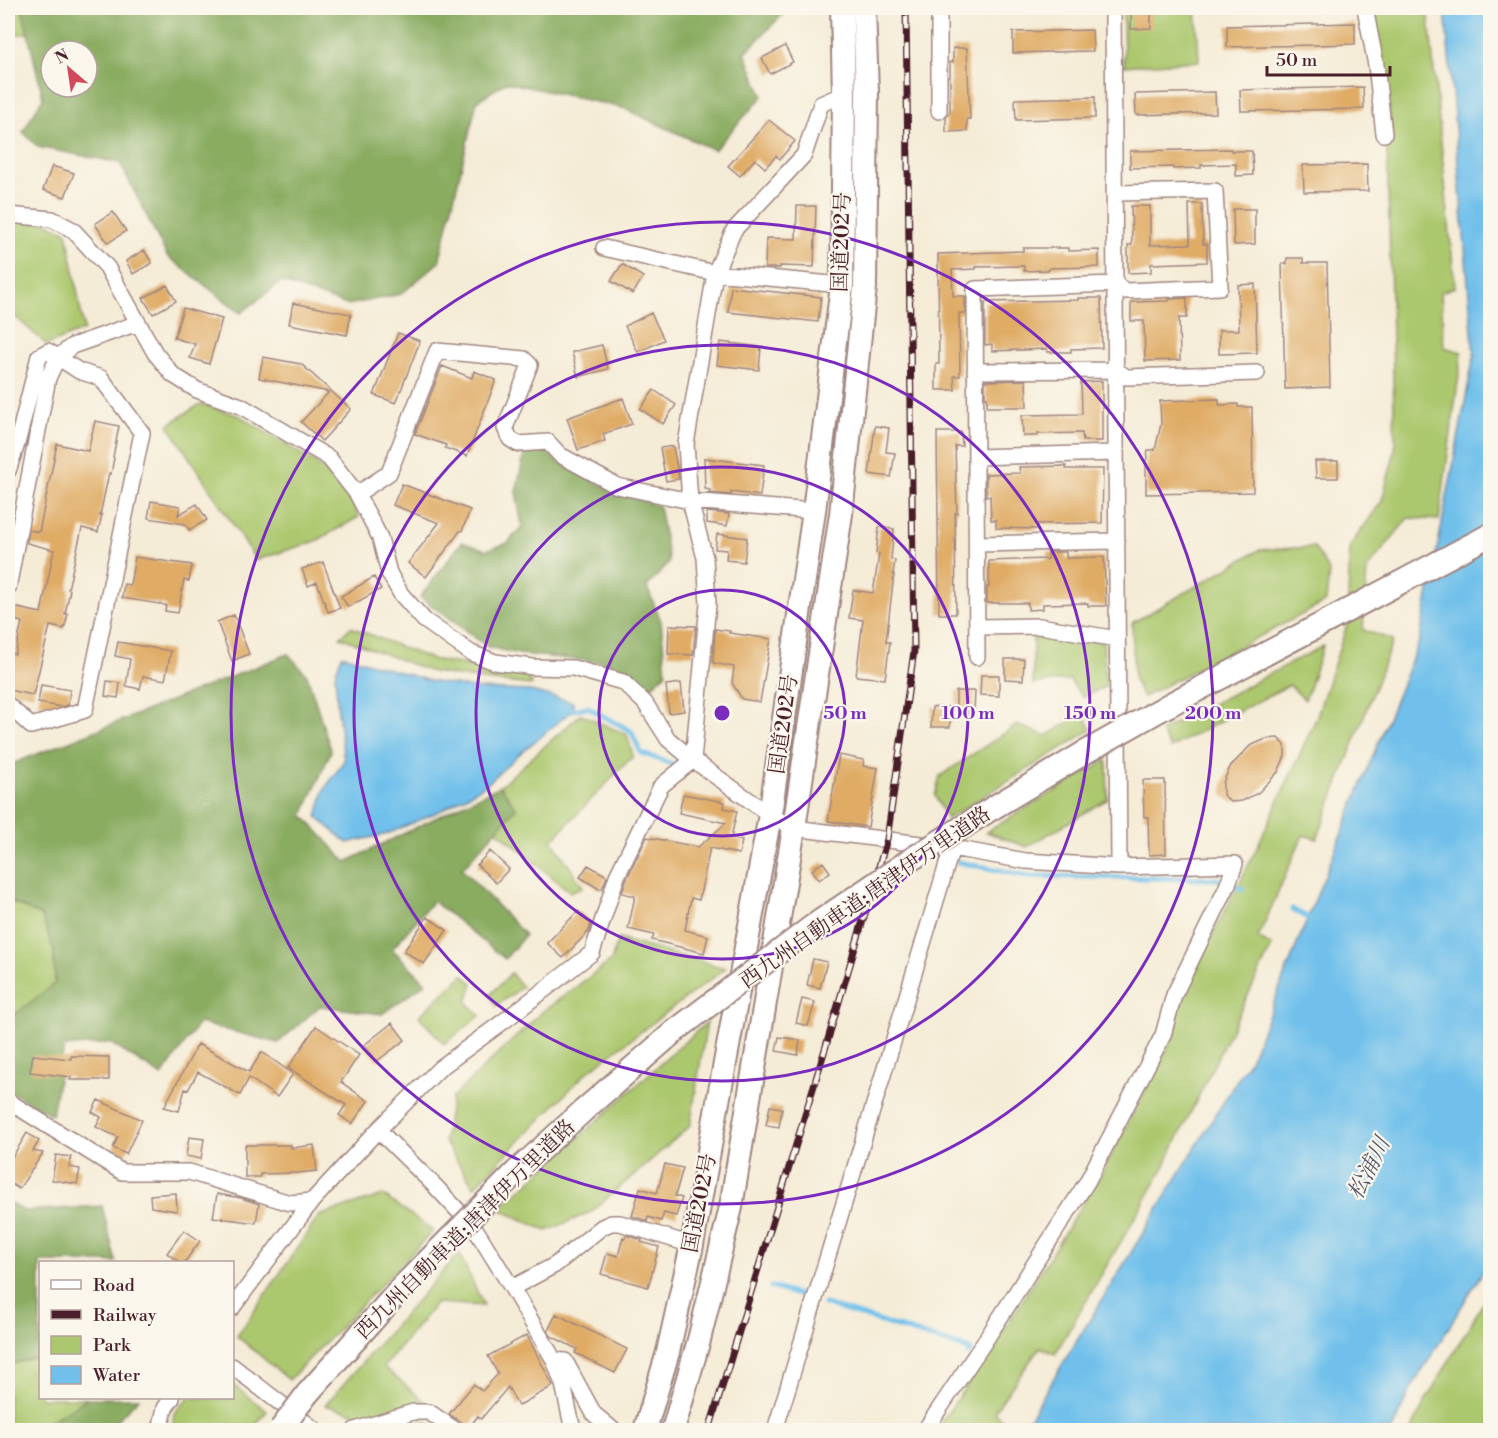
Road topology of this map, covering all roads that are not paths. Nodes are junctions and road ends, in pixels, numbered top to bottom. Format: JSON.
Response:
{"nodes":[{"id":1,"x":842,"y":8,"type":"edge"},
{"id":2,"x":864,"y":8,"type":"edge"},
{"id":3,"x":939,"y":8,"type":"edge"},
{"id":4,"x":1113,"y":8,"type":"edge"},
{"id":5,"x":1365,"y":8,"type":"edge"},
{"id":6,"x":844,"y":94,"type":"junction"},
{"id":7,"x":939,"y":111,"type":"dead end"},
{"id":8,"x":1384,"y":134,"type":"dead end"},
{"id":9,"x":1115,"y":193,"type":"junction"},
{"id":10,"x":8,"y":215,"type":"edge"},
{"id":11,"x":604,"y":248,"type":"dead end"},
{"id":12,"x":715,"y":273,"type":"junction"},
{"id":13,"x":1115,"y":284,"type":"junction"},
{"id":14,"x":842,"y":285,"type":"junction"},
{"id":15,"x":138,"y":323,"type":"junction"},
{"id":16,"x":58,"y":357,"type":"junction"},
{"id":17,"x":1116,"y":370,"type":"junction"},
{"id":18,"x":975,"y":371,"type":"junction"},
{"id":19,"x":1257,"y":373,"type":"dead end"},
{"id":20,"x":1116,"y":453,"type":"junction"},
{"id":21,"x":976,"y":457,"type":"junction"},
{"id":22,"x":8,"y":471,"type":"edge"},
{"id":23,"x":357,"y":494,"type":"junction"},
{"id":24,"x":690,"y":501,"type":"junction"},
{"id":25,"x":814,"y":511,"type":"junction"},
{"id":26,"x":1491,"y":535,"type":"edge"},
{"id":27,"x":1117,"y":542,"type":"junction"},
{"id":28,"x":977,"y":544,"type":"junction"},
{"id":29,"x":8,"y":588,"type":"edge"},
{"id":30,"x":977,"y":627,"type":"junction"},
{"id":31,"x":1118,"y":639,"type":"junction"},
{"id":32,"x":977,"y":657,"type":"dead end"},
{"id":33,"x":8,"y":705,"type":"edge"},
{"id":34,"x":693,"y":760,"type":"junction"},
{"id":35,"x":770,"y":815,"type":"junction"},
{"id":36,"x":794,"y":828,"type":"junction"},
{"id":37,"x":952,"y":848,"type":"junction"},
{"id":38,"x":1119,"y":867,"type":"junction"},
{"id":39,"x":8,"y":1101,"type":"edge"},
{"id":40,"x":378,"y":1130,"type":"junction"},
{"id":41,"x":312,"y":1202,"type":"junction"},
{"id":42,"x":692,"y":1245,"type":"junction"},
{"id":43,"x":512,"y":1288,"type":"junction"},
{"id":44,"x":234,"y":1305,"type":"edge"},
{"id":45,"x":554,"y":1360,"type":"junction"},
{"id":46,"x":234,"y":1368,"type":"edge"},
{"id":47,"x":171,"y":1399,"type":"edge"},
{"id":48,"x":280,"y":1430,"type":"edge"},
{"id":49,"x":160,"y":1431,"type":"edge"},
{"id":50,"x":315,"y":1431,"type":"edge"},
{"id":51,"x":355,"y":1431,"type":"edge"},
{"id":52,"x":455,"y":1431,"type":"edge"},
{"id":53,"x":573,"y":1431,"type":"edge"},
{"id":54,"x":613,"y":1431,"type":"edge"},
{"id":55,"x":645,"y":1431,"type":"edge"},
{"id":56,"x":673,"y":1431,"type":"edge"},
{"id":57,"x":775,"y":1431,"type":"edge"},
{"id":58,"x":925,"y":1431,"type":"edge"}],
"edges":[{"from":1,"to":6,"type":"highway","name":"国道202号"},
{"from":2,"to":36,"type":"highway","name":"国道202号"},
{"from":3,"to":7,"type":"street"},
{"from":4,"to":9,"type":"street"},
{"from":5,"to":8,"type":"street"},
{"from":6,"to":12,"type":"street"},
{"from":6,"to":14,"type":"highway","name":"国道202号"},
{"from":9,"to":13,"type":"street"},
{"from":9,"to":13,"type":"street"},
{"from":10,"to":15,"type":"street"},
{"from":11,"to":12,"type":"street"},
{"from":12,"to":14,"type":"street"},
{"from":12,"to":24,"type":"street"},
{"from":13,"to":17,"type":"street"},
{"from":13,"to":18,"type":"street"},
{"from":14,"to":25,"type":"highway","name":"国道202号"},
{"from":15,"to":16,"type":"street"},
{"from":15,"to":23,"type":"street"},
{"from":16,"to":22,"type":"street"},
{"from":16,"to":29,"type":"street"},
{"from":16,"to":33,"type":"street"},
{"from":17,"to":18,"type":"street"},
{"from":17,"to":19,"type":"street"},
{"from":17,"to":20,"type":"street"},
{"from":18,"to":21,"type":"street"},
{"from":20,"to":21,"type":"street"},
{"from":20,"to":27,"type":"street"},
{"from":21,"to":28,"type":"street"},
{"from":23,"to":24,"type":"street"},
{"from":23,"to":34,"type":"street"},
{"from":24,"to":25,"type":"street"},
{"from":24,"to":34,"type":"street"},
{"from":25,"to":35,"type":"highway","name":"国道202号"},
{"from":26,"to":48,"type":"highway","name":"西九州自動車道;唐津伊万里道路","bridge":true},
{"from":27,"to":28,"type":"street"},
{"from":27,"to":31,"type":"street"},
{"from":28,"to":30,"type":"street"},
{"from":30,"to":31,"type":"street"},
{"from":30,"to":32,"type":"street"},
{"from":31,"to":38,"type":"street"},
{"from":34,"to":35,"type":"street"},
{"from":34,"to":40,"type":"street"},
{"from":35,"to":36,"type":"street"},
{"from":35,"to":42,"type":"highway","name":"国道202号"},
{"from":36,"to":37,"type":"street"},
{"from":36,"to":56,"type":"highway","name":"国道202号"},
{"from":37,"to":38,"type":"street"},
{"from":37,"to":57,"type":"street"},
{"from":38,"to":58,"type":"street"},
{"from":39,"to":41,"type":"street"},
{"from":40,"to":41,"type":"street"},
{"from":40,"to":43,"type":"street"},
{"from":41,"to":44,"type":"street"},
{"from":42,"to":43,"type":"street"},
{"from":42,"to":55,"type":"highway","name":"国道202号"},
{"from":43,"to":45,"type":"street"},
{"from":45,"to":53,"type":"street"},
{"from":45,"to":54,"type":"street"},
{"from":46,"to":50,"type":"street"},
{"from":47,"to":49,"type":"street"},
{"from":51,"to":52,"type":"street"}]}
